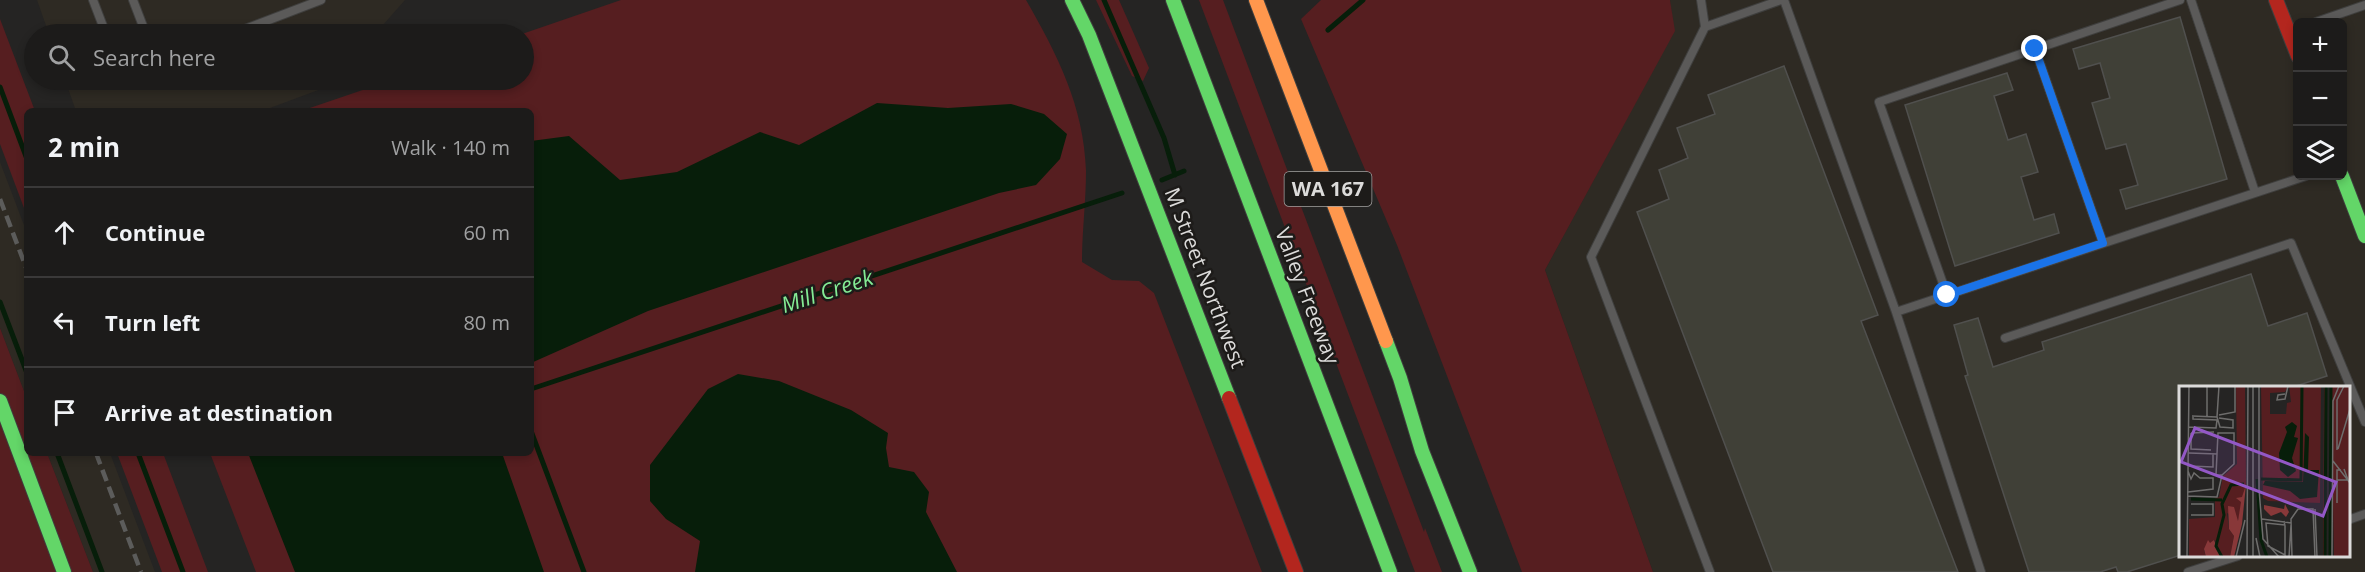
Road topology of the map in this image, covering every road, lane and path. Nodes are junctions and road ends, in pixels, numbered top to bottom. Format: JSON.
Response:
{"nodes":[{"id":1,"x":93,"y":0,"type":"edge"},
{"id":2,"x":133,"y":0,"type":"edge"},
{"id":3,"x":321,"y":0,"type":"edge"},
{"id":4,"x":1072,"y":0,"type":"edge"},
{"id":5,"x":1161,"y":0,"type":"edge"},
{"id":6,"x":1173,"y":0,"type":"edge"},
{"id":7,"x":1256,"y":0,"type":"edge"},
{"id":8,"x":1701,"y":0,"type":"edge"},
{"id":9,"x":1782,"y":0,"type":"edge"},
{"id":10,"x":2180,"y":0,"type":"edge"},
{"id":11,"x":2191,"y":0,"type":"edge"},
{"id":12,"x":2276,"y":0,"type":"edge"},
{"id":13,"x":2365,"y":5,"type":"edge"},
{"id":14,"x":2328,"y":18,"type":"edge"},
{"id":15,"x":102,"y":24,"type":"edge"},
{"id":16,"x":142,"y":24,"type":"edge"},
{"id":17,"x":258,"y":24,"type":"edge"},
{"id":18,"x":1705,"y":27,"type":"junction"},
{"id":19,"x":2293,"y":31,"type":"edge"},
{"id":20,"x":2035,"y":49,"type":"junction"},
{"id":21,"x":2293,"y":180,"type":"edge"},
{"id":22,"x":2344,"y":180,"type":"edge"},
{"id":23,"x":2255,"y":192,"type":"junction"},
{"id":24,"x":2365,"y":236,"type":"edge"},
{"id":25,"x":2103,"y":243,"type":"junction"},
{"id":26,"x":1276,"y":272,"type":"junction"},
{"id":27,"x":1947,"y":295,"type":"junction"},
{"id":28,"x":1896,"y":312,"type":"junction"},
{"id":29,"x":2005,"y":338,"type":"dead end"},
{"id":30,"x":0,"y":400,"type":"edge"},
{"id":31,"x":2365,"y":422,"type":"edge"},
{"id":32,"x":2365,"y":514,"type":"edge"},
{"id":33,"x":2350,"y":520,"type":"edge"},
{"id":34,"x":2232,"y":557,"type":"edge"},
{"id":35,"x":64,"y":572,"type":"edge"},
{"id":36,"x":1296,"y":572,"type":"edge"},
{"id":37,"x":1390,"y":572,"type":"edge"},
{"id":38,"x":1470,"y":572,"type":"edge"},
{"id":39,"x":1710,"y":572,"type":"edge"},
{"id":40,"x":1981,"y":572,"type":"edge"},
{"id":41,"x":2188,"y":572,"type":"edge"}],
"edges":[{"from":1,"to":15,"type":"lane"},
{"from":2,"to":16,"type":"lane"},
{"from":3,"to":17,"type":"lane"},
{"from":4,"to":36,"type":"main road","name":"M Street Northwest"},
{"from":5,"to":26,"type":"main road"},
{"from":6,"to":26,"type":"main road","name":"Valley Freeway","number":"WA 167"},
{"from":7,"to":38,"type":"main road","number":"WA 167"},
{"from":8,"to":18,"type":"lane"},
{"from":9,"to":18,"type":"lane"},
{"from":9,"to":28,"type":"lane"},
{"from":10,"to":20,"type":"lane"},
{"from":11,"to":23,"type":"lane"},
{"from":12,"to":19,"type":"main road"},
{"from":13,"to":14,"type":"lane"},
{"from":18,"to":39,"type":"lane"},
{"from":20,"to":25,"type":"lane"},
{"from":20,"to":27,"type":"lane"},
{"from":21,"to":23,"type":"lane"},
{"from":22,"to":24,"type":"main road"},
{"from":23,"to":25,"type":"lane"},
{"from":25,"to":27,"type":"lane"},
{"from":26,"to":37,"type":"main road","name":"Valley Freeway","number":"WA 167"},
{"from":27,"to":28,"type":"lane"},
{"from":28,"to":40,"type":"lane"},
{"from":29,"to":31,"type":"lane"},
{"from":30,"to":35,"type":"main road"},
{"from":32,"to":33,"type":"lane"},
{"from":34,"to":41,"type":"lane"}]}
